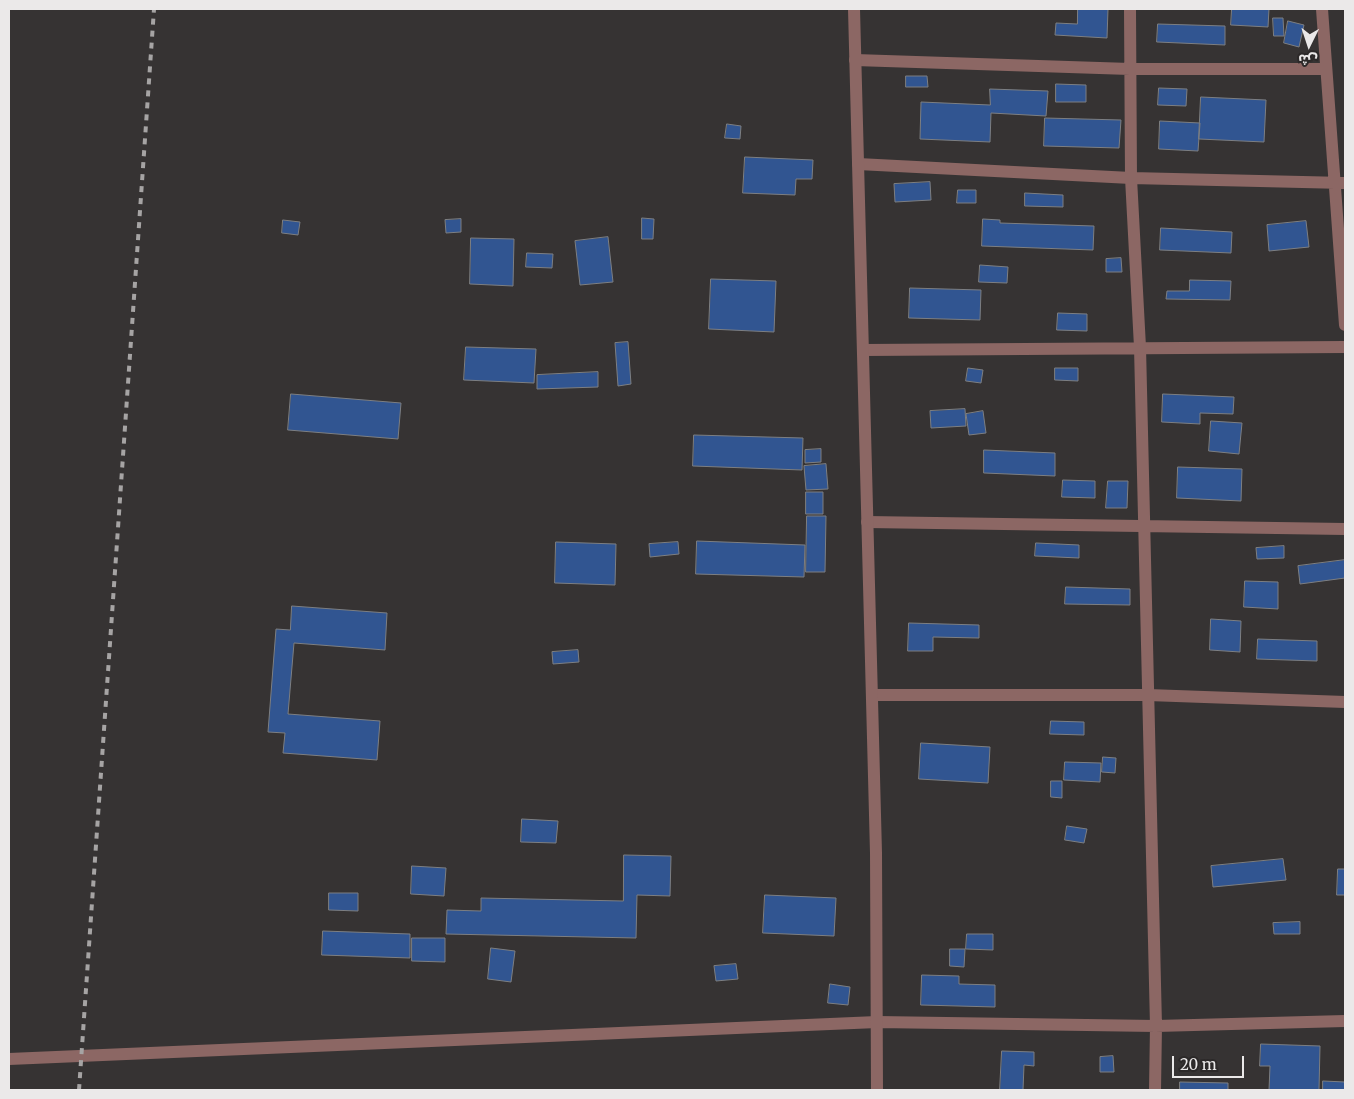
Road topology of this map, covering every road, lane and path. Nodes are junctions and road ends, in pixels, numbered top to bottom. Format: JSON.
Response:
{"nodes":[{"id":1,"x":854,"y":9,"type":"edge"},
{"id":2,"x":1130,"y":9,"type":"edge"},
{"id":3,"x":1322,"y":9,"type":"edge"},
{"id":4,"x":855,"y":60,"type":"junction"},
{"id":5,"x":1130,"y":69,"type":"junction"},
{"id":6,"x":1326,"y":69,"type":"junction"},
{"id":7,"x":858,"y":164,"type":"junction"},
{"id":8,"x":1132,"y":178,"type":"junction"},
{"id":9,"x":1340,"y":182,"type":"edge"},
{"id":10,"x":1345,"y":325,"type":"edge"},
{"id":11,"x":1140,"y":347,"type":"junction"},
{"id":12,"x":1345,"y":347,"type":"edge"},
{"id":13,"x":863,"y":350,"type":"junction"},
{"id":14,"x":867,"y":522,"type":"junction"},
{"id":15,"x":1144,"y":526,"type":"junction"},
{"id":16,"x":1345,"y":529,"type":"edge"},
{"id":17,"x":1148,"y":695,"type":"junction"},
{"id":18,"x":872,"y":696,"type":"junction"},
{"id":19,"x":1345,"y":702,"type":"edge"},
{"id":20,"x":1345,"y":1021,"type":"edge"},
{"id":21,"x":877,"y":1022,"type":"junction"},
{"id":22,"x":1156,"y":1026,"type":"junction"},
{"id":23,"x":9,"y":1059,"type":"edge"},
{"id":24,"x":877,"y":1090,"type":"edge"},
{"id":25,"x":1155,"y":1090,"type":"edge"}],
"edges":[{"from":1,"to":4,"type":"street"},
{"from":2,"to":5,"type":"street"},
{"from":3,"to":6,"type":"street"},
{"from":4,"to":5,"type":"street"},
{"from":4,"to":7,"type":"street"},
{"from":5,"to":6,"type":"street"},
{"from":5,"to":8,"type":"street"},
{"from":6,"to":9,"type":"street"},
{"from":7,"to":8,"type":"street"},
{"from":7,"to":13,"type":"street"},
{"from":8,"to":9,"type":"street"},
{"from":8,"to":11,"type":"street"},
{"from":9,"to":10,"type":"street"},
{"from":11,"to":12,"type":"street"},
{"from":11,"to":13,"type":"street"},
{"from":11,"to":15,"type":"street"},
{"from":13,"to":14,"type":"street"},
{"from":14,"to":15,"type":"street"},
{"from":14,"to":18,"type":"street"},
{"from":15,"to":16,"type":"street"},
{"from":15,"to":17,"type":"street"},
{"from":17,"to":18,"type":"street"},
{"from":17,"to":19,"type":"street"},
{"from":17,"to":22,"type":"street"},
{"from":18,"to":21,"type":"street"},
{"from":20,"to":22,"type":"street"},
{"from":21,"to":22,"type":"street"},
{"from":21,"to":23,"type":"street"},
{"from":21,"to":24,"type":"street"},
{"from":22,"to":25,"type":"street"}]}
